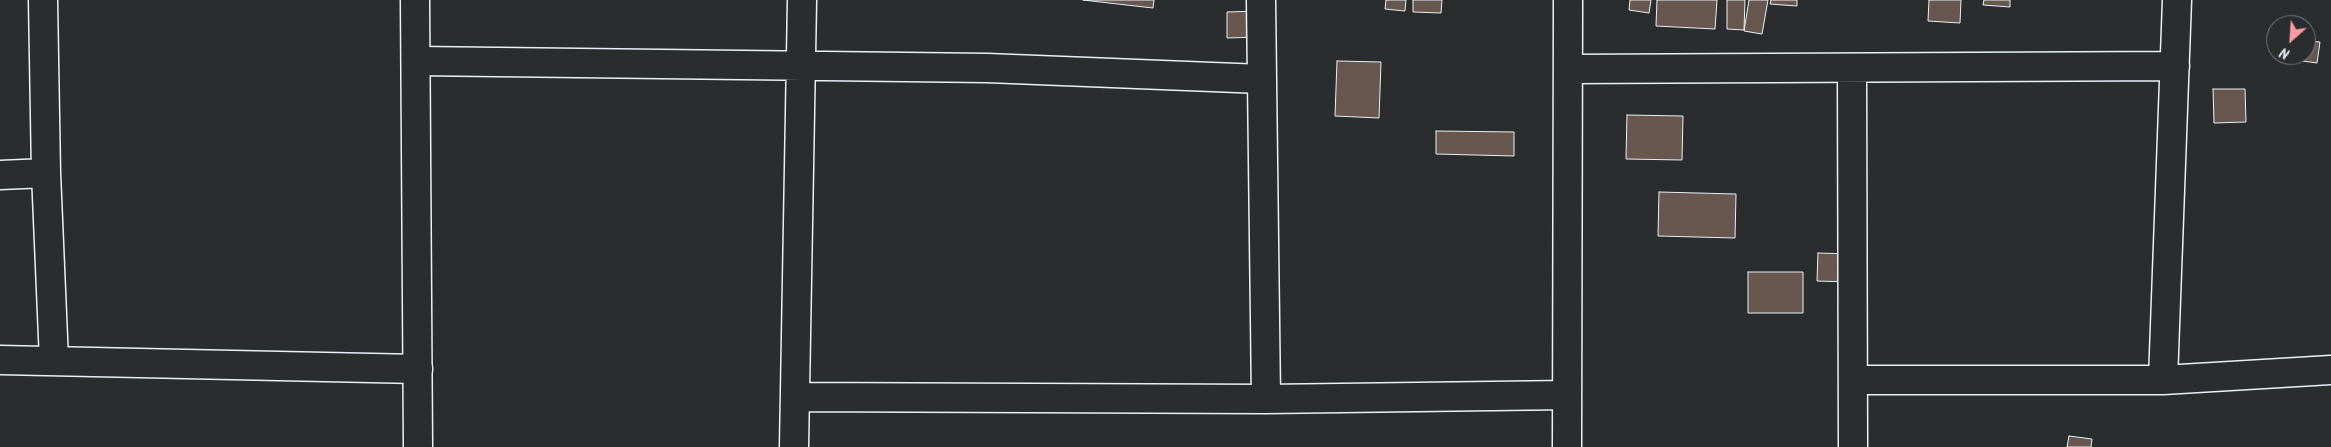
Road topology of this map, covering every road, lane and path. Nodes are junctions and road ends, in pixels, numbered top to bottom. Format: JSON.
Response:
{"nodes":[{"id":1,"x":43,"y":0,"type":"edge"},
{"id":2,"x":415,"y":0,"type":"edge"},
{"id":3,"x":802,"y":0,"type":"edge"},
{"id":4,"x":1261,"y":0,"type":"edge"},
{"id":5,"x":1568,"y":0,"type":"edge"},
{"id":6,"x":2177,"y":0,"type":"edge"},
{"id":7,"x":416,"y":61,"type":"junction"},
{"id":8,"x":802,"y":64,"type":"junction"},
{"id":9,"x":2175,"y":66,"type":"junction"},
{"id":10,"x":1852,"y":68,"type":"junction"},
{"id":11,"x":1569,"y":69,"type":"junction"},
{"id":12,"x":1262,"y":79,"type":"junction"},
{"id":13,"x":46,"y":173,"type":"junction"},
{"id":14,"x":0,"y":175,"type":"edge"},
{"id":15,"x":0,"y":360,"type":"edge"},
{"id":16,"x":54,"y":361,"type":"junction"},
{"id":17,"x":418,"y":369,"type":"junction"},
{"id":18,"x":2331,"y":370,"type":"edge"},
{"id":19,"x":1854,"y":380,"type":"junction"},
{"id":20,"x":2163,"y":380,"type":"junction"},
{"id":21,"x":1567,"y":395,"type":"junction"},
{"id":22,"x":795,"y":397,"type":"junction"},
{"id":23,"x":1266,"y":399,"type":"junction"},
{"id":24,"x":418,"y":447,"type":"edge"},
{"id":25,"x":794,"y":447,"type":"edge"},
{"id":26,"x":1567,"y":447,"type":"edge"},
{"id":27,"x":1853,"y":447,"type":"edge"}],
"edges":[{"from":1,"to":13,"type":"street"},
{"from":2,"to":7,"type":"street"},
{"from":3,"to":8,"type":"street"},
{"from":4,"to":12,"type":"street"},
{"from":5,"to":11,"type":"street"},
{"from":6,"to":9,"type":"street"},
{"from":7,"to":8,"type":"street"},
{"from":7,"to":17,"type":"street"},
{"from":8,"to":12,"type":"street"},
{"from":8,"to":22,"type":"street"},
{"from":9,"to":10,"type":"street"},
{"from":9,"to":20,"type":"street"},
{"from":10,"to":11,"type":"street"},
{"from":10,"to":19,"type":"street"},
{"from":11,"to":21,"type":"street"},
{"from":12,"to":23,"type":"street"},
{"from":13,"to":14,"type":"street"},
{"from":13,"to":16,"type":"street"},
{"from":15,"to":16,"type":"street"},
{"from":16,"to":17,"type":"street"},
{"from":17,"to":24,"type":"street"},
{"from":18,"to":20,"type":"street"},
{"from":19,"to":20,"type":"street"},
{"from":19,"to":27,"type":"street"},
{"from":21,"to":23,"type":"street"},
{"from":21,"to":26,"type":"street"},
{"from":22,"to":23,"type":"street"},
{"from":22,"to":25,"type":"street"}]}
